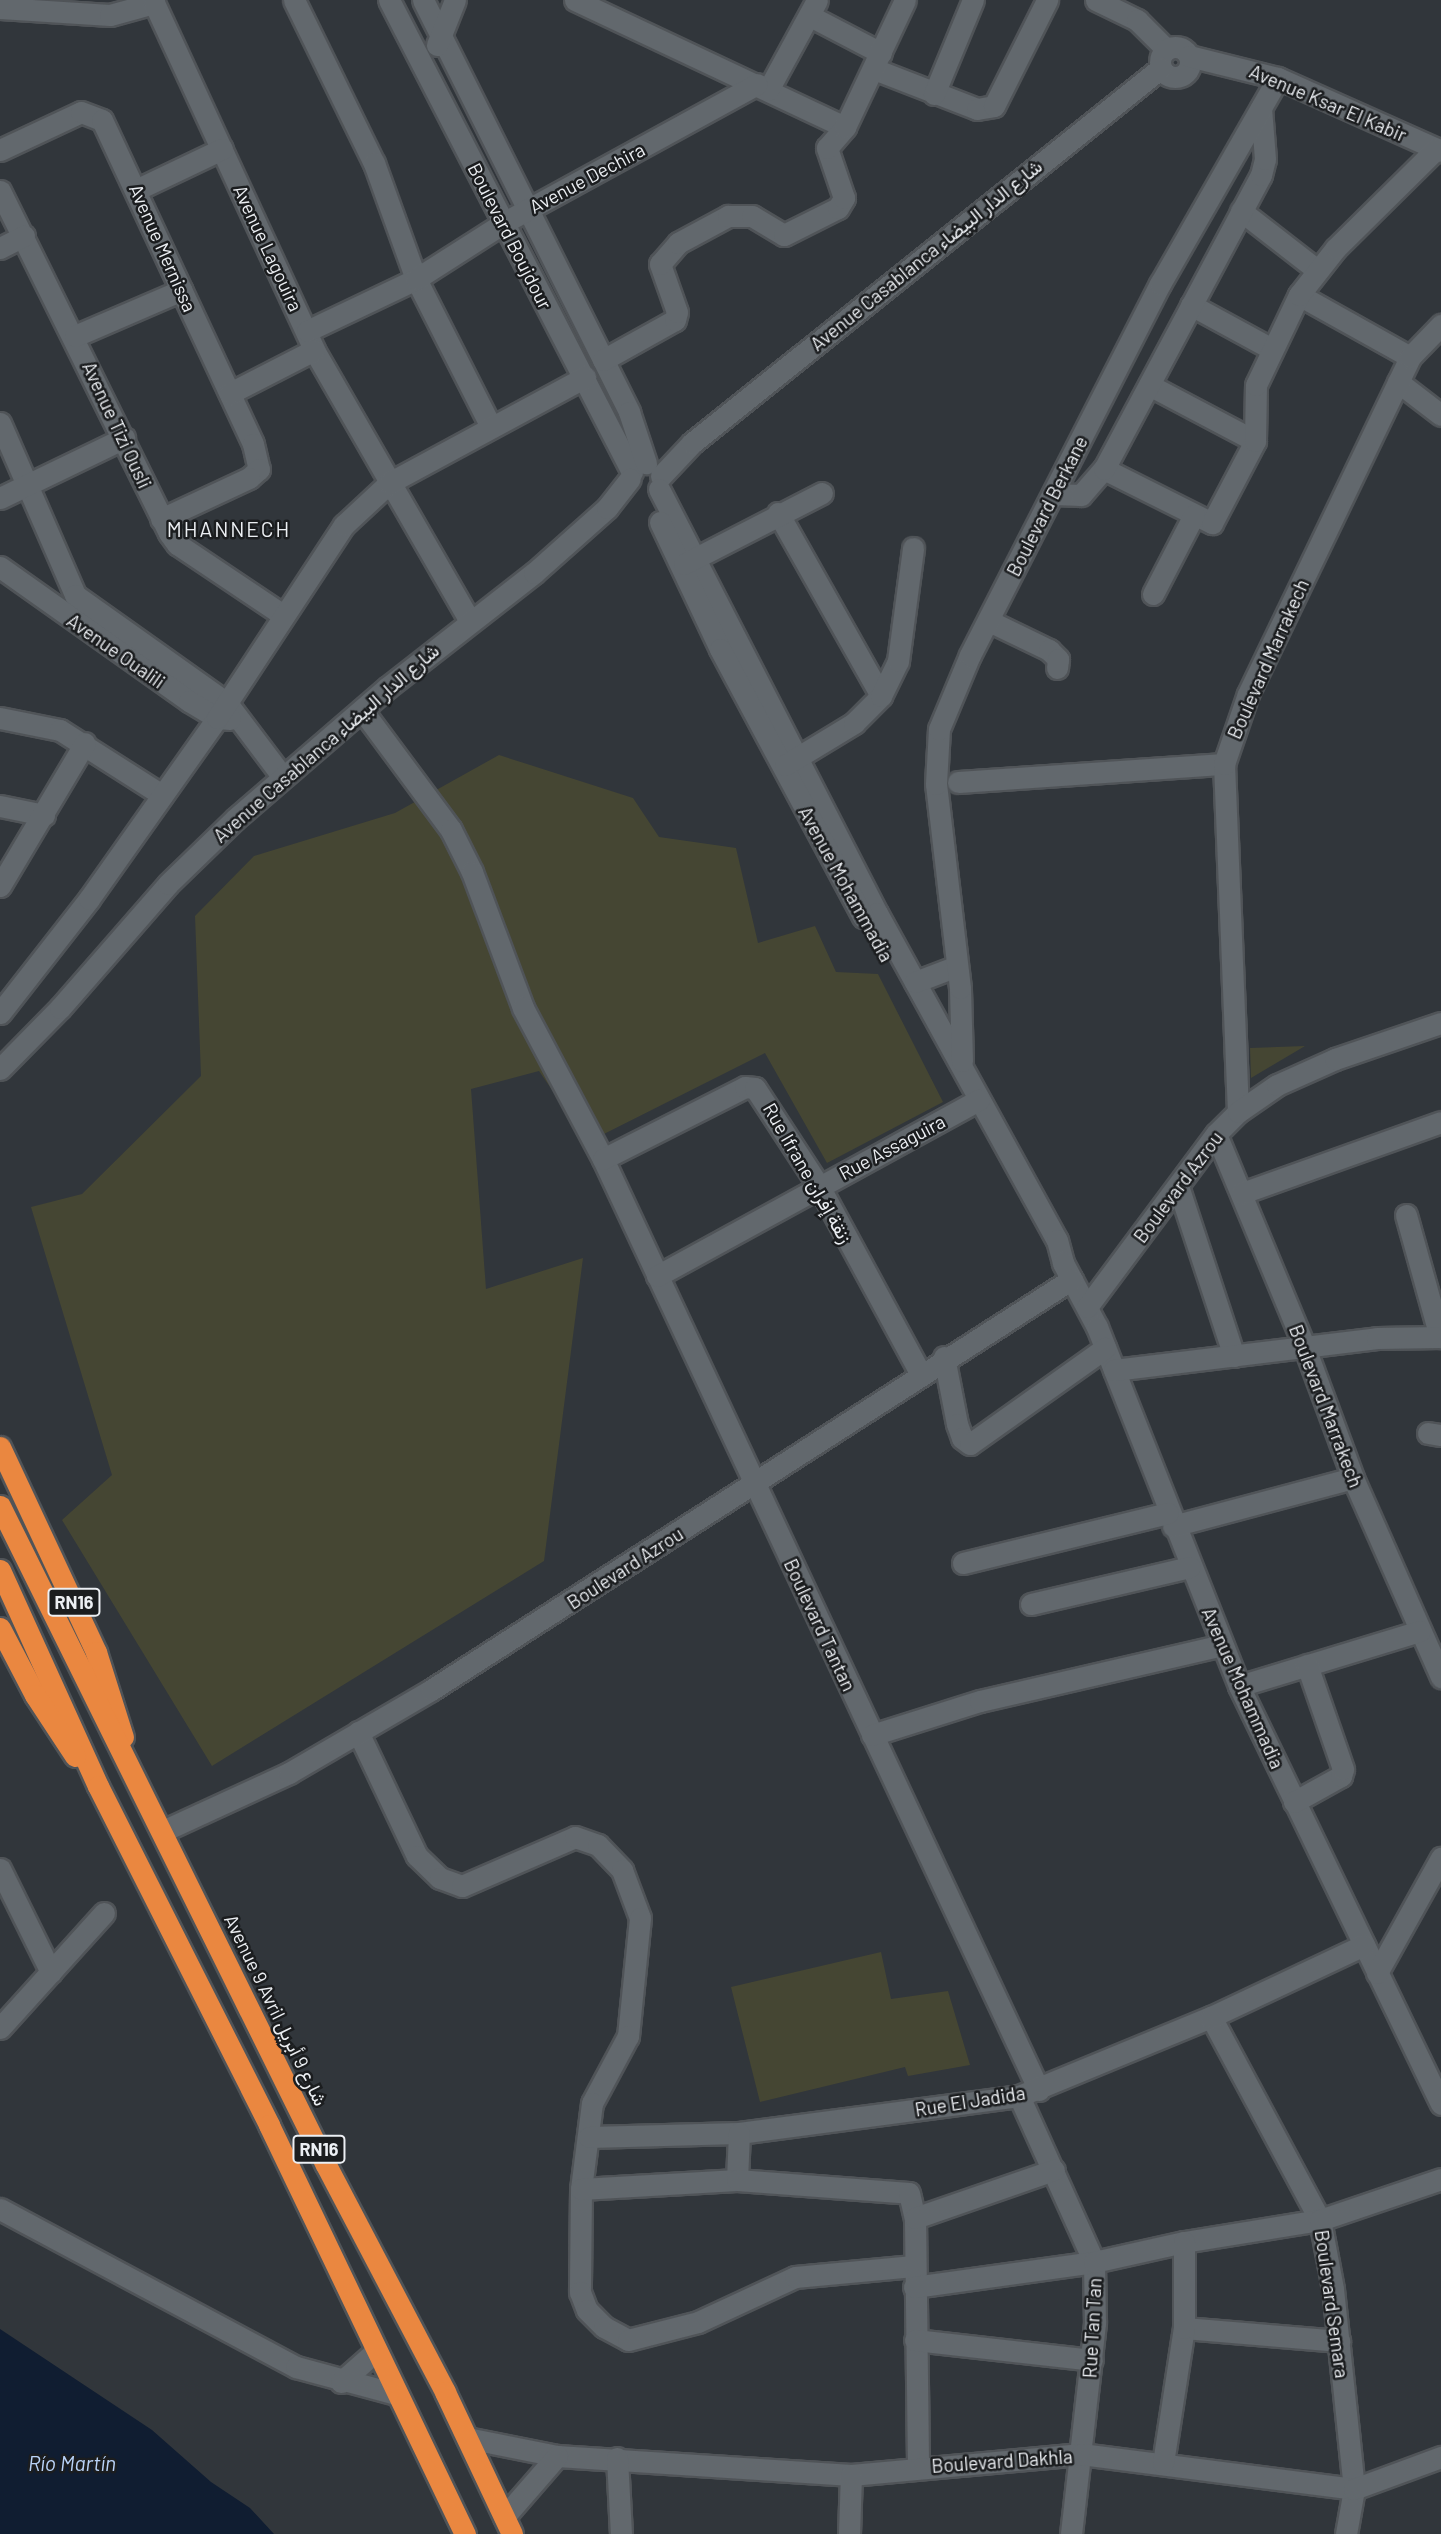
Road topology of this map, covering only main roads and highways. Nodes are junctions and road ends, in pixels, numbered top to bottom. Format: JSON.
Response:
{"nodes":[{"id":1,"x":0,"y":1447,"type":"edge"},
{"id":2,"x":0,"y":1507,"type":"edge"},
{"id":3,"x":0,"y":1570,"type":"edge"},
{"id":4,"x":0,"y":1628,"type":"edge"},
{"id":5,"x":127,"y":1764,"type":"junction"},
{"id":6,"x":98,"y":1786,"type":"junction"},
{"id":7,"x":508,"y":2525,"type":"edge"},
{"id":8,"x":465,"y":2534,"type":"edge"}],
"edges":[{"from":1,"to":5,"type":"highway","number":"RN16"},
{"from":2,"to":5,"type":"highway","name":"Avenue 9 Avril شارع 9 أبريل"},
{"from":3,"to":6,"type":"highway"},
{"from":4,"to":6,"type":"highway","number":"RN16"},
{"from":5,"to":7,"type":"highway","name":"Avenue 9 Avril شارع 9 أبريل","number":"RN16"},
{"from":6,"to":8,"type":"highway","number":"RN16"}]}
